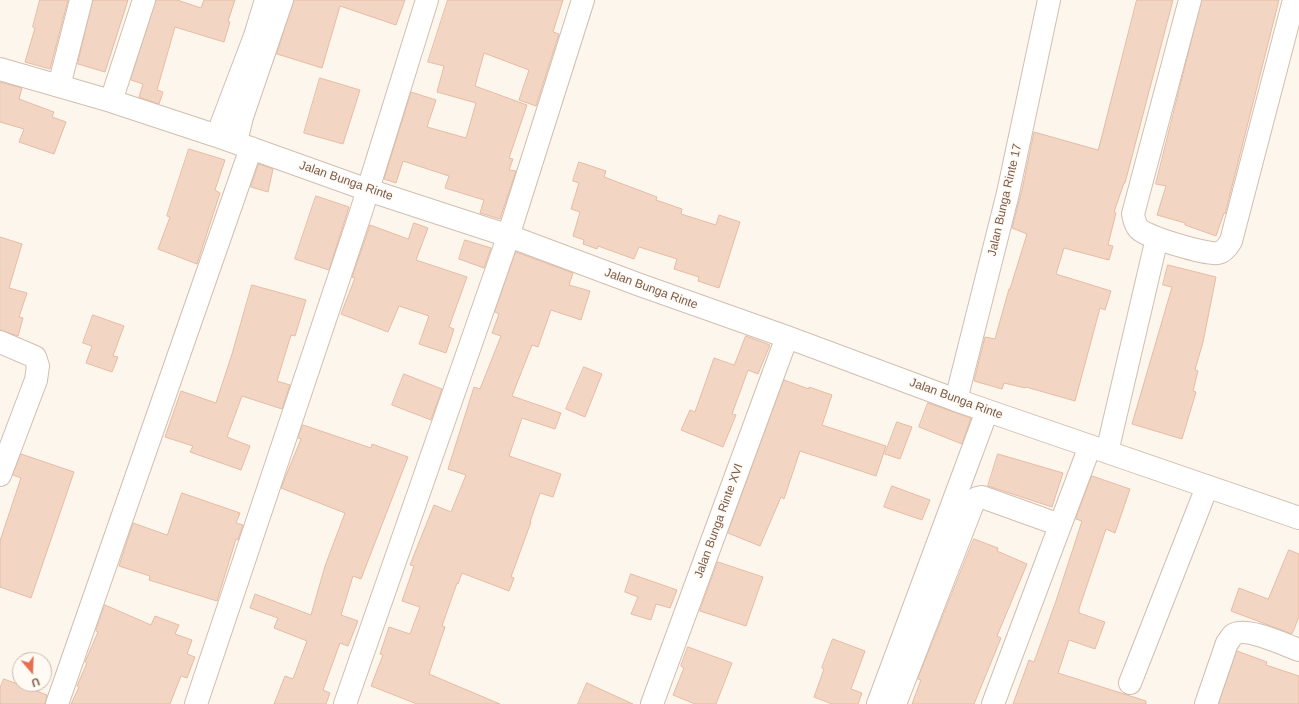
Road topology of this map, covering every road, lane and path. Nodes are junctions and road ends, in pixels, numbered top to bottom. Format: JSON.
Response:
{"nodes":[{"id":1,"x":81,"y":0,"type":"edge"},
{"id":2,"x":144,"y":0,"type":"edge"},
{"id":3,"x":266,"y":0,"type":"edge"},
{"id":4,"x":282,"y":0,"type":"edge"},
{"id":5,"x":427,"y":0,"type":"edge"},
{"id":6,"x":583,"y":0,"type":"edge"},
{"id":7,"x":1049,"y":0,"type":"edge"},
{"id":8,"x":1190,"y":0,"type":"edge"},
{"id":9,"x":1294,"y":0,"type":"edge"},
{"id":10,"x":0,"y":69,"type":"edge"},
{"id":11,"x":59,"y":86,"type":"junction"},
{"id":12,"x":111,"y":101,"type":"junction"},
{"id":13,"x":235,"y":142,"type":"junction"},
{"id":14,"x":368,"y":190,"type":"junction"},
{"id":15,"x":509,"y":236,"type":"junction"},
{"id":16,"x":1157,"y":238,"type":"junction"},
{"id":17,"x":787,"y":337,"type":"junction"},
{"id":18,"x":0,"y":342,"type":"edge"},
{"id":19,"x":956,"y":400,"type":"junction"},
{"id":20,"x":987,"y":410,"type":"junction"},
{"id":21,"x":1098,"y":449,"type":"junction"},
{"id":22,"x":0,"y":474,"type":"edge"},
{"id":23,"x":1207,"y":487,"type":"junction"},
{"id":24,"x":1299,"y":518,"type":"edge"},
{"id":25,"x":1060,"y":525,"type":"junction"},
{"id":26,"x":1299,"y":650,"type":"edge"},
{"id":27,"x":1130,"y":682,"type":"dead end"},
{"id":28,"x":57,"y":704,"type":"edge"},
{"id":29,"x":196,"y":704,"type":"edge"},
{"id":30,"x":345,"y":704,"type":"edge"},
{"id":31,"x":652,"y":704,"type":"edge"},
{"id":32,"x":878,"y":704,"type":"edge"},
{"id":33,"x":895,"y":704,"type":"edge"},
{"id":34,"x":993,"y":704,"type":"edge"},
{"id":35,"x":1206,"y":704,"type":"edge"}],
"edges":[{"from":1,"to":11,"type":"street"},
{"from":2,"to":12,"type":"street"},
{"from":3,"to":13,"type":"street"},
{"from":4,"to":13,"type":"street"},
{"from":5,"to":14,"type":"street"},
{"from":6,"to":15,"type":"street"},
{"from":7,"to":19,"type":"street","name":"Jalan Bunga Rinte 17"},
{"from":8,"to":16,"type":"street"},
{"from":9,"to":16,"type":"street"},
{"from":10,"to":11,"type":"street","name":"Jalan Bunga Rinte"},
{"from":11,"to":12,"type":"street","name":"Jalan Bunga Rinte"},
{"from":12,"to":13,"type":"street","name":"Jalan Bunga Rinte"},
{"from":13,"to":14,"type":"street","name":"Jalan Bunga Rinte"},
{"from":13,"to":28,"type":"street"},
{"from":14,"to":15,"type":"street","name":"Jalan Bunga Rinte"},
{"from":14,"to":29,"type":"street"},
{"from":15,"to":17,"type":"street","name":"Jalan Bunga Rinte"},
{"from":15,"to":30,"type":"street"},
{"from":16,"to":21,"type":"street"},
{"from":17,"to":19,"type":"street","name":"Jalan Bunga Rinte"},
{"from":17,"to":31,"type":"street","name":"Jalan Bunga Rinte XVI"},
{"from":18,"to":22,"type":"street"},
{"from":19,"to":20,"type":"street","name":"Jalan Bunga Rinte"},
{"from":20,"to":21,"type":"street","name":"Jalan Bunga Rinte"},
{"from":20,"to":32,"type":"street"},
{"from":21,"to":23,"type":"street","name":"Jalan Bunga Rinte"},
{"from":21,"to":25,"type":"street"},
{"from":23,"to":24,"type":"street","name":"Jalan Bunga Rinte"},
{"from":23,"to":27,"type":"street"},
{"from":25,"to":33,"type":"street"},
{"from":25,"to":34,"type":"street"},
{"from":26,"to":35,"type":"street"}]}
